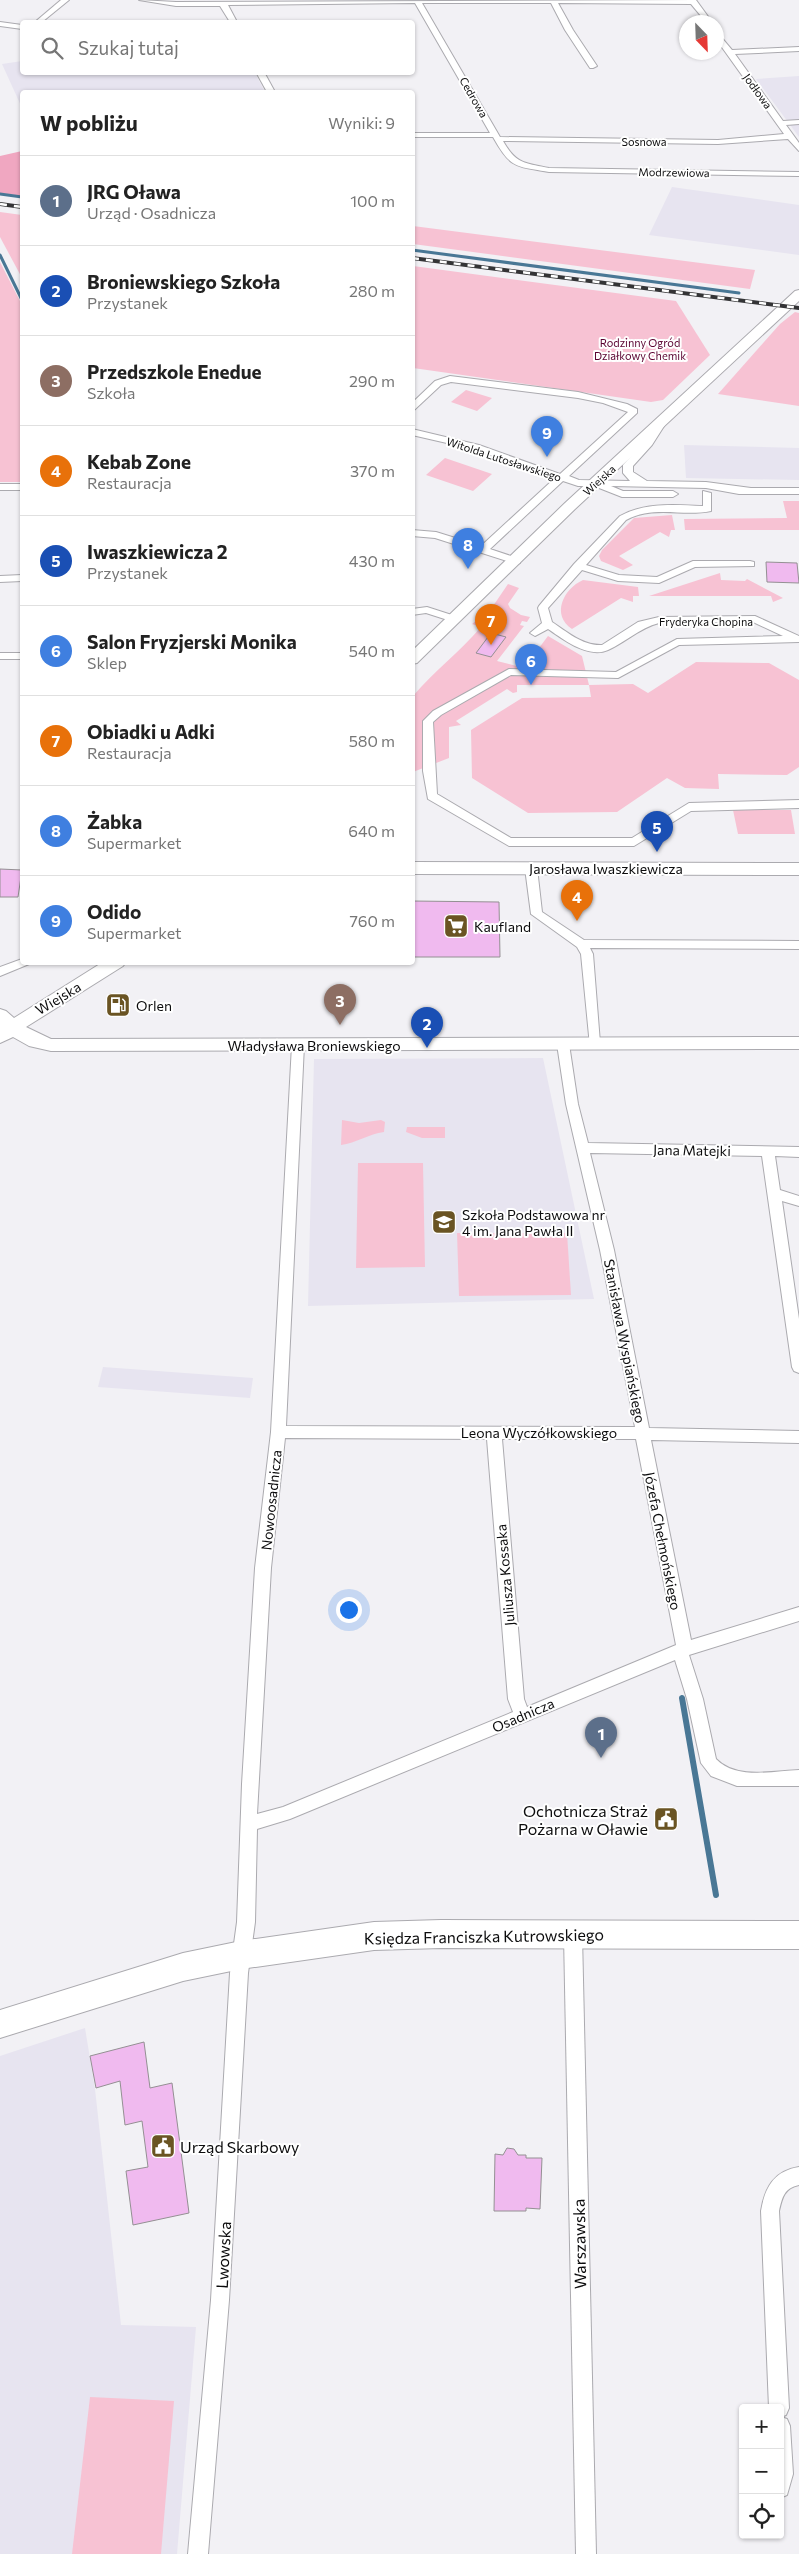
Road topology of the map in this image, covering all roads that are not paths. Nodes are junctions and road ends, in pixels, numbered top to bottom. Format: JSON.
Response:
{"nodes":[{"id":1,"x":65,"y":0,"type":"edge"},
{"id":2,"x":143,"y":0,"type":"edge"},
{"id":3,"x":417,"y":0,"type":"edge"},
{"id":4,"x":554,"y":0,"type":"edge"},
{"id":5,"x":693,"y":1,"type":"edge"},
{"id":6,"x":221,"y":2,"type":"edge"},
{"id":7,"x":704,"y":15,"type":"edge"},
{"id":8,"x":40,"y":20,"type":"edge"},
{"id":9,"x":232,"y":20,"type":"edge"},
{"id":10,"x":0,"y":24,"type":"edge"},
{"id":11,"x":20,"y":28,"type":"edge"},
{"id":12,"x":724,"y":44,"type":"edge"},
{"id":13,"x":799,"y":49,"type":"edge"},
{"id":14,"x":730,"y":52,"type":"junction"},
{"id":15,"x":593,"y":66,"type":"dead end"},
{"id":16,"x":262,"y":75,"type":"edge"},
{"id":17,"x":270,"y":90,"type":"edge"},
{"id":18,"x":799,"y":122,"type":"edge"},
{"id":19,"x":781,"y":123,"type":"junction"},
{"id":20,"x":415,"y":135,"type":"edge"},
{"id":21,"x":790,"y":136,"type":"junction"},
{"id":22,"x":497,"y":137,"type":"junction"},
{"id":23,"x":799,"y":149,"type":"edge"},
{"id":24,"x":549,"y":170,"type":"joint"},
{"id":25,"x":799,"y":174,"type":"edge"},
{"id":26,"x":799,"y":294,"type":"edge"},
{"id":27,"x":415,"y":406,"type":"edge"},
{"id":28,"x":661,"y":423,"type":"junction"},
{"id":29,"x":415,"y":433,"type":"edge"},
{"id":30,"x":561,"y":478,"type":"junction"},
{"id":31,"x":596,"y":484,"type":"junction"},
{"id":32,"x":649,"y":484,"type":"junction"},
{"id":33,"x":20,"y":486,"type":"edge"},
{"id":34,"x":0,"y":487,"type":"edge"},
{"id":35,"x":747,"y":490,"type":"junction"},
{"id":36,"x":799,"y":490,"type":"edge"},
{"id":37,"x":616,"y":493,"type":"junction"},
{"id":38,"x":706,"y":493,"type":"junction"},
{"id":39,"x":579,"y":499,"type":"junction"},
{"id":40,"x":415,"y":533,"type":"edge"},
{"id":41,"x":483,"y":550,"type":"junction"},
{"id":42,"x":516,"y":561,"type":"junction"},
{"id":43,"x":750,"y":564,"type":"dead end"},
{"id":44,"x":578,"y":566,"type":"junction"},
{"id":45,"x":20,"y":578,"type":"edge"},
{"id":46,"x":0,"y":579,"type":"edge"},
{"id":47,"x":415,"y":612,"type":"edge"},
{"id":48,"x":454,"y":619,"type":"junction"},
{"id":49,"x":548,"y":624,"type":"junction"},
{"id":50,"x":535,"y":633,"type":"dead end"},
{"id":51,"x":798,"y":640,"type":"edge"},
{"id":52,"x":0,"y":656,"type":"edge"},
{"id":53,"x":20,"y":656,"type":"edge"},
{"id":54,"x":415,"y":657,"type":"edge"},
{"id":55,"x":799,"y":804,"type":"edge"},
{"id":56,"x":415,"y":868,"type":"edge"},
{"id":57,"x":531,"y":868,"type":"junction"},
{"id":58,"x":799,"y":869,"type":"edge"},
{"id":59,"x":582,"y":944,"type":"junction"},
{"id":60,"x":799,"y":945,"type":"edge"},
{"id":61,"x":20,"y":965,"type":"edge"},
{"id":62,"x":112,"y":965,"type":"edge"},
{"id":63,"x":0,"y":972,"type":"edge"},
{"id":64,"x":4,"y":1026,"type":"edge"},
{"id":65,"x":799,"y":1043,"type":"edge"},
{"id":66,"x":563,"y":1044,"type":"junction"},
{"id":67,"x":594,"y":1044,"type":"junction"},
{"id":68,"x":298,"y":1045,"type":"junction"},
{"id":69,"x":584,"y":1148,"type":"junction"},
{"id":70,"x":768,"y":1152,"type":"junction"},
{"id":71,"x":799,"y":1152,"type":"edge"},
{"id":72,"x":773,"y":1194,"type":"junction"},
{"id":73,"x":799,"y":1201,"type":"edge"},
{"id":74,"x":795,"y":1312,"type":"edge"},
{"id":75,"x":799,"y":1368,"type":"edge"},
{"id":76,"x":278,"y":1432,"type":"junction"},
{"id":77,"x":494,"y":1433,"type":"junction"},
{"id":78,"x":642,"y":1433,"type":"junction"},
{"id":79,"x":799,"y":1437,"type":"edge"},
{"id":80,"x":799,"y":1614,"type":"edge"},
{"id":81,"x":682,"y":1650,"type":"junction"},
{"id":82,"x":522,"y":1716,"type":"junction"},
{"id":83,"x":799,"y":1778,"type":"edge"},
{"id":84,"x":250,"y":1824,"type":"junction"},
{"id":85,"x":573,"y":1935,"type":"junction"},
{"id":86,"x":799,"y":1935,"type":"edge"},
{"id":87,"x":241,"y":1955,"type":"junction"},
{"id":88,"x":0,"y":2024,"type":"edge"},
{"id":89,"x":799,"y":2176,"type":"edge"},
{"id":90,"x":779,"y":2404,"type":"edge"},
{"id":91,"x":198,"y":2554,"type":"edge"},
{"id":92,"x":586,"y":2554,"type":"edge"}],
"edges":[{"from":1,"to":8,"type":"street"},
{"from":2,"to":6,"type":"street"},
{"from":3,"to":4,"type":"street"},
{"from":3,"to":6,"type":"street"},
{"from":3,"to":22,"type":"street","name":"Cedrowa"},
{"from":4,"to":5,"type":"street"},
{"from":4,"to":15,"type":"street"},
{"from":5,"to":7,"type":"street"},
{"from":6,"to":9,"type":"street"},
{"from":10,"to":11,"type":"street"},
{"from":12,"to":14,"type":"street","name":"Jodłowa"},
{"from":13,"to":14,"type":"street"},
{"from":14,"to":19,"type":"street","name":"Jodłowa"},
{"from":16,"to":17,"type":"street"},
{"from":18,"to":19,"type":"street"},
{"from":19,"to":21,"type":"street","name":"Jodłowa"},
{"from":20,"to":22,"type":"street","name":"Sosnowa"},
{"from":21,"to":22,"type":"street","name":"Sosnowa"},
{"from":21,"to":23,"type":"street","name":"Jodłowa"},
{"from":22,"to":24,"type":"street","name":"Cedrowa"},
{"from":24,"to":25,"type":"street","name":"Modrzewiowa"},
{"from":26,"to":28,"type":"street","name":"Wiejska"},
{"from":27,"to":30,"type":"street","name":"Wiejska"},
{"from":28,"to":31,"type":"street","name":"Wiejska"},
{"from":28,"to":32,"type":"street"},
{"from":29,"to":30,"type":"street","name":"Witolda Lutosławskiego"},
{"from":30,"to":31,"type":"street","name":"Witolda Lutosławskiego"},
{"from":30,"to":41,"type":"street","name":"Wiejska"},
{"from":31,"to":32,"type":"street"},
{"from":31,"to":37,"type":"street"},
{"from":31,"to":39,"type":"street","name":"Wiejska"},
{"from":32,"to":35,"type":"street"},
{"from":33,"to":34,"type":"street"},
{"from":35,"to":36,"type":"street"},
{"from":35,"to":38,"type":"street"},
{"from":37,"to":38,"type":"street"},
{"from":37,"to":39,"type":"street"},
{"from":38,"to":44,"type":"street"},
{"from":39,"to":42,"type":"street","name":"Wiejska"},
{"from":40,"to":41,"type":"street"},
{"from":41,"to":42,"type":"street"},
{"from":42,"to":48,"type":"street","name":"Wiejska"},
{"from":43,"to":44,"type":"street"},
{"from":44,"to":49,"type":"street"},
{"from":45,"to":46,"type":"street"},
{"from":47,"to":48,"type":"street"},
{"from":48,"to":54,"type":"street","name":"Wiejska"},
{"from":49,"to":50,"type":"street"},
{"from":49,"to":51,"type":"street","name":"Fryderyka Chopina"},
{"from":51,"to":55,"type":"street"},
{"from":52,"to":53,"type":"street"},
{"from":56,"to":57,"type":"street","name":"Jarosława Iwaszkiewicza"},
{"from":57,"to":58,"type":"street","name":"Jarosława Iwaszkiewicza"},
{"from":57,"to":59,"type":"street"},
{"from":59,"to":60,"type":"street"},
{"from":59,"to":67,"type":"street"},
{"from":61,"to":63,"type":"street"},
{"from":62,"to":64,"type":"street","name":"Wiejska"},
{"from":64,"to":68,"type":"street","name":"Władysława Broniewskiego"},
{"from":65,"to":67,"type":"street","name":"Władysława Broniewskiego"},
{"from":66,"to":67,"type":"street","name":"Władysława Broniewskiego"},
{"from":66,"to":68,"type":"street","name":"Władysława Broniewskiego"},
{"from":66,"to":69,"type":"street","name":"Stanisława Wyspiańskiego"},
{"from":68,"to":76,"type":"street","name":"Nowoosadnicza"},
{"from":69,"to":70,"type":"street","name":"Jana Matejki"},
{"from":69,"to":78,"type":"street","name":"Stanisława Wyspiańskiego"},
{"from":70,"to":71,"type":"street","name":"Jana Matejki"},
{"from":70,"to":72,"type":"street"},
{"from":72,"to":73,"type":"street"},
{"from":72,"to":74,"type":"street"},
{"from":74,"to":75,"type":"street"},
{"from":76,"to":77,"type":"street","name":"Leona Wyczółkowskiego"},
{"from":76,"to":84,"type":"street","name":"Nowoosadnicza"},
{"from":77,"to":78,"type":"street","name":"Leona Wyczółkowskiego"},
{"from":77,"to":82,"type":"street","name":"Juliusza Kossaka"},
{"from":78,"to":79,"type":"street","name":"Leona Wyczółkowskiego"},
{"from":78,"to":81,"type":"street","name":"Józefa Chełmońskiego"},
{"from":80,"to":81,"type":"street","name":"Osadnicza"},
{"from":81,"to":82,"type":"street","name":"Osadnicza"},
{"from":81,"to":83,"type":"street","name":"Józefa Chełmońskiego"},
{"from":82,"to":84,"type":"street","name":"Osadnicza"},
{"from":84,"to":87,"type":"street","name":"Nowoosadnicza"},
{"from":85,"to":86,"type":"main road","name":"Księdza Franciszka Kutrowskiego"},
{"from":85,"to":87,"type":"main road","name":"Księdza Franciszka Kutrowskiego"},
{"from":85,"to":92,"type":"street","name":"Warszawska"},
{"from":87,"to":88,"type":"main road","name":"Księdza Franciszka Kutrowskiego"},
{"from":87,"to":91,"type":"street","name":"Lwowska"},
{"from":89,"to":90,"type":"street"}]}
